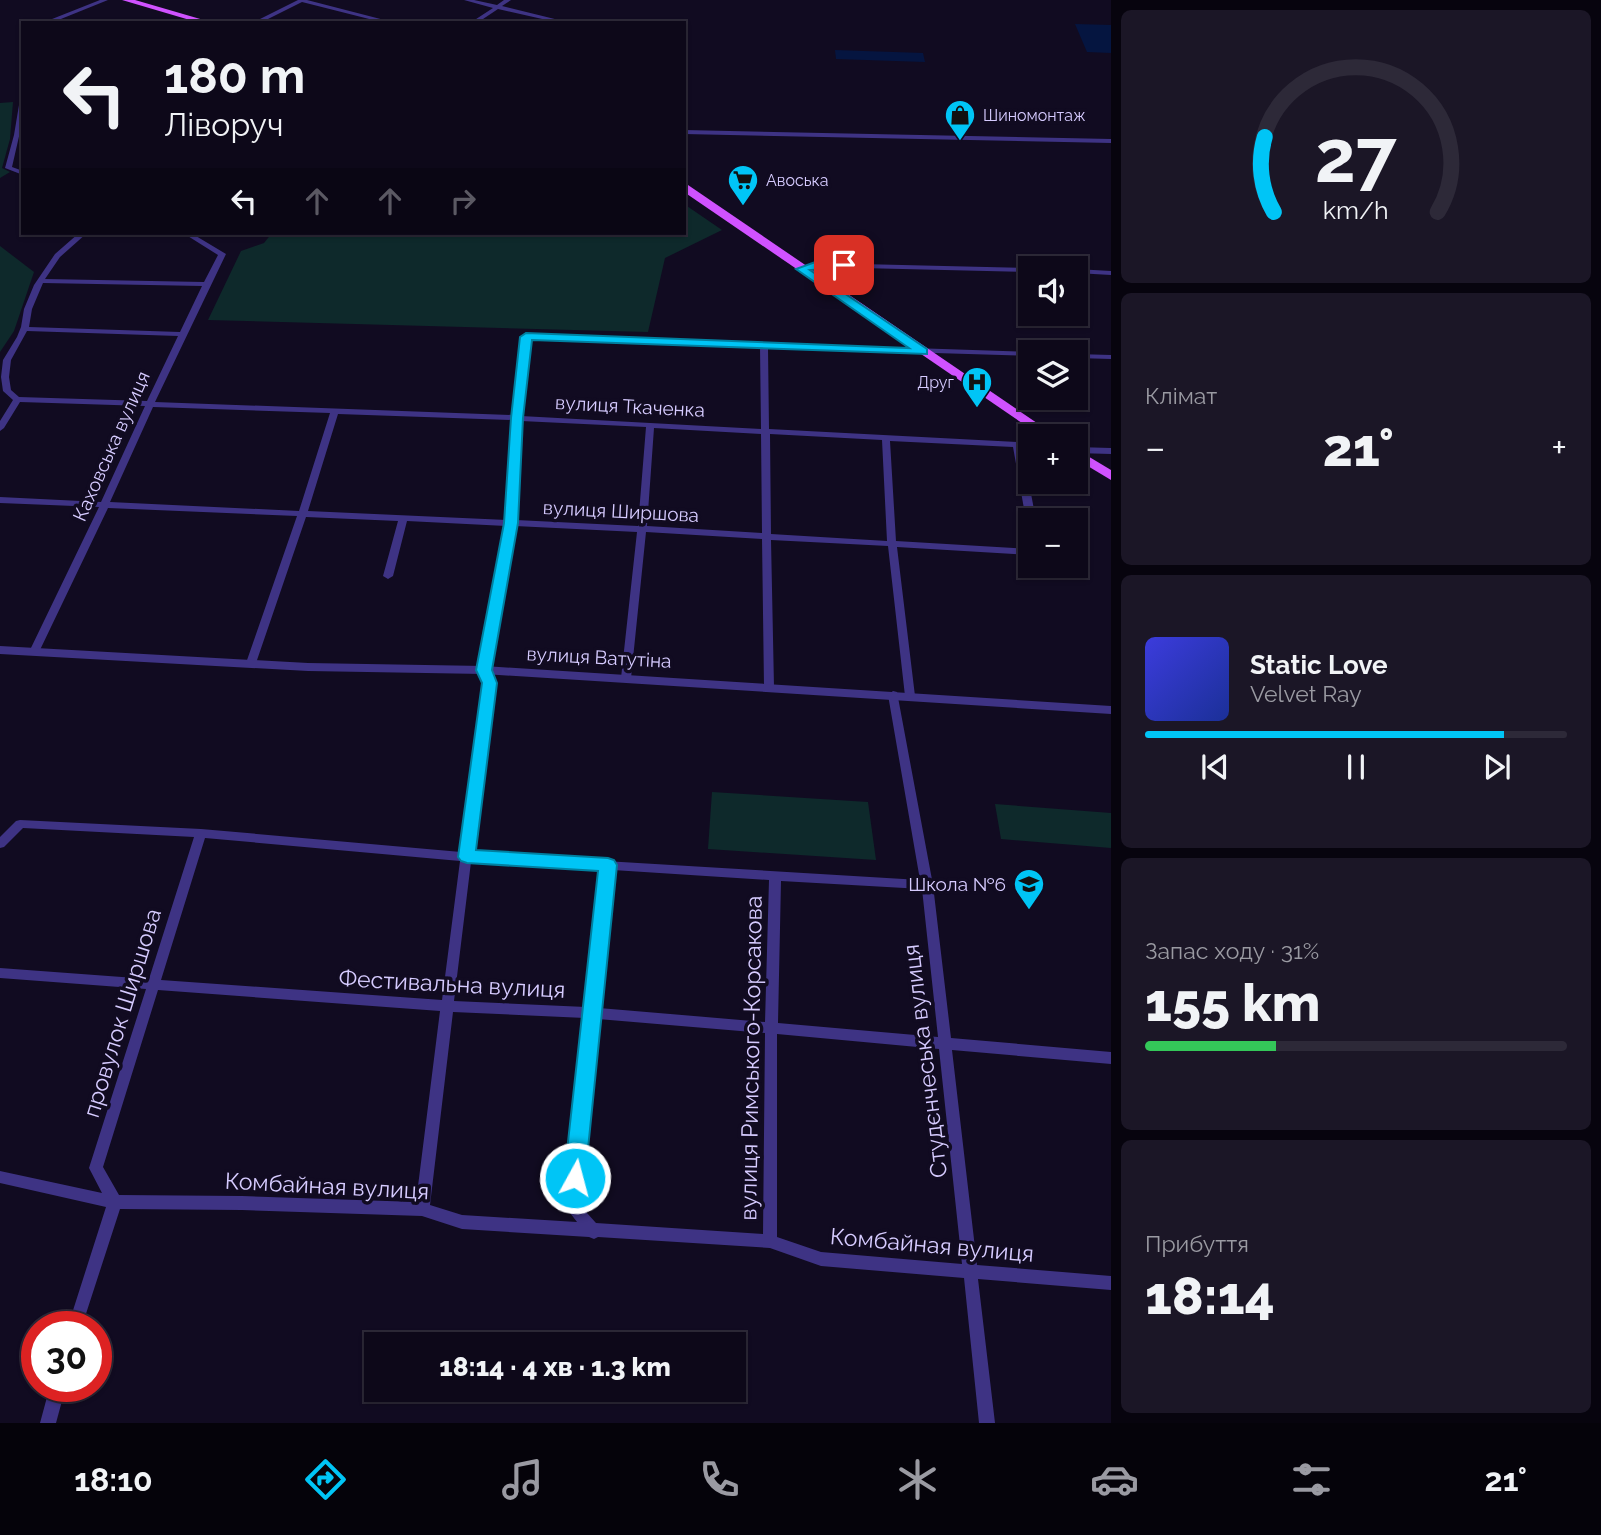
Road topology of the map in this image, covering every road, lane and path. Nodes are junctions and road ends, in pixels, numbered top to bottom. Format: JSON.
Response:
{"nodes":[{"id":1,"x":105,"y":0,"type":"edge"},
{"id":2,"x":126,"y":0,"type":"edge"},
{"id":3,"x":301,"y":0,"type":"edge"},
{"id":4,"x":467,"y":0,"type":"edge"},
{"id":5,"x":508,"y":0,"type":"edge"},
{"id":6,"x":497,"y":7,"type":"junction"},
{"id":7,"x":51,"y":21,"type":"edge"},
{"id":8,"x":203,"y":21,"type":"edge"},
{"id":9,"x":259,"y":21,"type":"edge"},
{"id":10,"x":385,"y":21,"type":"edge"},
{"id":11,"x":476,"y":21,"type":"edge"},
{"id":12,"x":559,"y":21,"type":"edge"},
{"id":13,"x":686,"y":132,"type":"edge"},
{"id":14,"x":20,"y":134,"type":"edge"},
{"id":15,"x":1111,"y":141,"type":"edge"},
{"id":16,"x":21,"y":172,"type":"edge"},
{"id":17,"x":686,"y":188,"type":"edge"},
{"id":18,"x":80,"y":235,"type":"edge"},
{"id":19,"x":189,"y":235,"type":"edge"},
{"id":20,"x":801,"y":269,"type":"junction"},
{"id":21,"x":1018,"y":270,"type":"edge"},
{"id":22,"x":1088,"y":272,"type":"edge"},
{"id":23,"x":1111,"y":273,"type":"edge"},
{"id":24,"x":41,"y":281,"type":"junction"},
{"id":25,"x":207,"y":284,"type":"junction"},
{"id":26,"x":24,"y":329,"type":"junction"},
{"id":27,"x":181,"y":334,"type":"junction"},
{"id":28,"x":764,"y":346,"type":"junction"},
{"id":29,"x":923,"y":352,"type":"junction"},
{"id":30,"x":1018,"y":354,"type":"edge"},
{"id":31,"x":1088,"y":356,"type":"edge"},
{"id":32,"x":1111,"y":357,"type":"edge"},
{"id":33,"x":17,"y":399,"type":"junction"},
{"id":34,"x":148,"y":405,"type":"junction"},
{"id":35,"x":334,"y":412,"type":"junction"},
{"id":36,"x":517,"y":418,"type":"junction"},
{"id":37,"x":1031,"y":424,"type":"edge"},
{"id":38,"x":650,"y":425,"type":"junction"},
{"id":39,"x":0,"y":428,"type":"edge"},
{"id":40,"x":766,"y":431,"type":"junction"},
{"id":41,"x":886,"y":438,"type":"junction"},
{"id":42,"x":1017,"y":445,"type":"joint"},
{"id":43,"x":1111,"y":451,"type":"edge"},
{"id":44,"x":1088,"y":452,"type":"edge"},
{"id":45,"x":1088,"y":460,"type":"edge"},
{"id":46,"x":1111,"y":476,"type":"edge"},
{"id":47,"x":0,"y":500,"type":"edge"},
{"id":48,"x":106,"y":503,"type":"junction"},
{"id":49,"x":1029,"y":508,"type":"edge"},
{"id":50,"x":303,"y":513,"type":"junction"},
{"id":51,"x":403,"y":519,"type":"junction"},
{"id":52,"x":511,"y":523,"type":"junction"},
{"id":53,"x":642,"y":529,"type":"junction"},
{"id":54,"x":766,"y":537,"type":"junction"},
{"id":55,"x":891,"y":544,"type":"junction"},
{"id":56,"x":1018,"y":551,"type":"edge"},
{"id":57,"x":388,"y":576,"type":"dead end"},
{"id":58,"x":0,"y":650,"type":"edge"},
{"id":59,"x":34,"y":652,"type":"junction"},
{"id":60,"x":251,"y":663,"type":"junction"},
{"id":61,"x":484,"y":670,"type":"junction"},
{"id":62,"x":626,"y":678,"type":"junction"},
{"id":63,"x":769,"y":687,"type":"junction"},
{"id":64,"x":893,"y":695,"type":"junction"},
{"id":65,"x":910,"y":696,"type":"junction"},
{"id":66,"x":1111,"y":710,"type":"edge"},
{"id":67,"x":201,"y":833,"type":"junction"},
{"id":68,"x":0,"y":844,"type":"edge"},
{"id":69,"x":467,"y":857,"type":"junction"},
{"id":70,"x":608,"y":865,"type":"junction"},
{"id":71,"x":775,"y":876,"type":"junction"},
{"id":72,"x":927,"y":885,"type":"junction"},
{"id":73,"x":0,"y":973,"type":"edge"},
{"id":74,"x":152,"y":985,"type":"junction"},
{"id":75,"x":446,"y":1006,"type":"junction"},
{"id":76,"x":594,"y":1013,"type":"junction"},
{"id":77,"x":771,"y":1030,"type":"junction"},
{"id":78,"x":946,"y":1043,"type":"junction"},
{"id":79,"x":1111,"y":1058,"type":"edge"},
{"id":80,"x":0,"y":1177,"type":"edge"},
{"id":81,"x":115,"y":1202,"type":"junction"},
{"id":82,"x":422,"y":1209,"type":"junction"},
{"id":83,"x":594,"y":1232,"type":"junction"},
{"id":84,"x":770,"y":1241,"type":"junction"},
{"id":85,"x":972,"y":1273,"type":"junction"},
{"id":86,"x":1111,"y":1283,"type":"edge"},
{"id":87,"x":80,"y":1311,"type":"edge"},
{"id":88,"x":54,"y":1402,"type":"edge"},
{"id":89,"x":48,"y":1423,"type":"edge"},
{"id":90,"x":987,"y":1423,"type":"edge"}],
"edges":[{"from":1,"to":7,"type":"street"},
{"from":2,"to":8,"type":"main road"},
{"from":3,"to":9,"type":"street"},
{"from":3,"to":10,"type":"street"},
{"from":4,"to":6,"type":"street"},
{"from":5,"to":6,"type":"street"},
{"from":6,"to":11,"type":"street"},
{"from":6,"to":12,"type":"street"},
{"from":13,"to":15,"type":"street"},
{"from":14,"to":16,"type":"street"},
{"from":17,"to":20,"type":"main road"},
{"from":18,"to":24,"type":"street"},
{"from":19,"to":25,"type":"street","name":"Каховська вулиця"},
{"from":20,"to":21,"type":"street"},
{"from":20,"to":29,"type":"main road"},
{"from":22,"to":23,"type":"street"},
{"from":24,"to":25,"type":"street"},
{"from":24,"to":26,"type":"street"},
{"from":25,"to":27,"type":"street","name":"Каховська вулиця"},
{"from":26,"to":27,"type":"street"},
{"from":26,"to":33,"type":"street"},
{"from":27,"to":34,"type":"street","name":"Каховська вулиця"},
{"from":28,"to":29,"type":"street"},
{"from":28,"to":36,"type":"street"},
{"from":28,"to":40,"type":"street"},
{"from":29,"to":30,"type":"street"},
{"from":29,"to":37,"type":"main road"},
{"from":31,"to":32,"type":"street"},
{"from":33,"to":34,"type":"street","name":"вулиця Ткаченка"},
{"from":33,"to":39,"type":"street"},
{"from":34,"to":35,"type":"street","name":"вулиця Ткаченка"},
{"from":34,"to":48,"type":"street","name":"Каховська вулиця"},
{"from":35,"to":36,"type":"street","name":"вулиця Ткаченка"},
{"from":35,"to":50,"type":"street"},
{"from":36,"to":38,"type":"street","name":"вулиця Ткаченка"},
{"from":36,"to":52,"type":"street"},
{"from":38,"to":40,"type":"street","name":"вулиця Ткаченка"},
{"from":38,"to":53,"type":"street"},
{"from":40,"to":41,"type":"street","name":"вулиця Ткаченка"},
{"from":40,"to":54,"type":"street"},
{"from":41,"to":42,"type":"street","name":"вулиця Ткаченка"},
{"from":41,"to":55,"type":"street"},
{"from":42,"to":49,"type":"street"},
{"from":43,"to":44,"type":"street"},
{"from":45,"to":46,"type":"main road"},
{"from":47,"to":48,"type":"street","name":"вулиця Ширшова"},
{"from":48,"to":50,"type":"street","name":"вулиця Ширшова"},
{"from":48,"to":59,"type":"street","name":"Каховська вулиця"},
{"from":50,"to":51,"type":"street","name":"вулиця Ширшова"},
{"from":50,"to":60,"type":"street"},
{"from":51,"to":52,"type":"street","name":"вулиця Ширшова"},
{"from":51,"to":57,"type":"street"},
{"from":52,"to":53,"type":"street","name":"вулиця Ширшова"},
{"from":52,"to":61,"type":"street"},
{"from":53,"to":54,"type":"street","name":"вулиця Ширшова"},
{"from":53,"to":62,"type":"street"},
{"from":54,"to":55,"type":"street","name":"вулиця Ширшова"},
{"from":54,"to":63,"type":"street"},
{"from":55,"to":56,"type":"street","name":"вулиця Ширшова"},
{"from":55,"to":65,"type":"street"},
{"from":58,"to":59,"type":"street","name":"вулиця Ватутіна"},
{"from":59,"to":60,"type":"street","name":"вулиця Ватутіна"},
{"from":60,"to":61,"type":"street","name":"вулиця Ватутіна"},
{"from":61,"to":62,"type":"street","name":"вулиця Ватутіна"},
{"from":61,"to":69,"type":"street"},
{"from":62,"to":63,"type":"street","name":"вулиця Ватутіна"},
{"from":63,"to":64,"type":"street","name":"вулиця Ватутіна"},
{"from":64,"to":65,"type":"street","name":"вулиця Ватутіна"},
{"from":64,"to":72,"type":"street","name":"Студєнчеська вулиця"},
{"from":65,"to":66,"type":"street","name":"вулиця Ватутіна"},
{"from":67,"to":68,"type":"street"},
{"from":67,"to":69,"type":"street"},
{"from":67,"to":74,"type":"street","name":"провулок Ширшова"},
{"from":69,"to":70,"type":"street"},
{"from":69,"to":75,"type":"street"},
{"from":70,"to":71,"type":"street"},
{"from":70,"to":76,"type":"street"},
{"from":71,"to":72,"type":"street"},
{"from":71,"to":77,"type":"street","name":"вулиця Римського-Корсакова"},
{"from":72,"to":78,"type":"street","name":"Студєнчеська вулиця"},
{"from":73,"to":74,"type":"street","name":"Фестивальна вулиця"},
{"from":74,"to":75,"type":"street","name":"Фестивальна вулиця"},
{"from":74,"to":81,"type":"street","name":"провулок Ширшова"},
{"from":75,"to":76,"type":"street","name":"Фестивальна вулиця"},
{"from":75,"to":82,"type":"street"},
{"from":76,"to":77,"type":"street","name":"Фестивальна вулиця"},
{"from":76,"to":83,"type":"street"},
{"from":77,"to":78,"type":"street","name":"Фестивальна вулиця"},
{"from":77,"to":84,"type":"street","name":"вулиця Римського-Корсакова"},
{"from":78,"to":79,"type":"street","name":"Фестивальна вулиця"},
{"from":78,"to":85,"type":"street","name":"Студєнчеська вулиця"},
{"from":80,"to":81,"type":"street","name":"Комбайная вулиця"},
{"from":81,"to":82,"type":"street","name":"Комбайная вулиця"},
{"from":81,"to":87,"type":"street"},
{"from":82,"to":83,"type":"street","name":"Комбайная вулиця"},
{"from":83,"to":84,"type":"street","name":"Комбайная вулиця"},
{"from":84,"to":85,"type":"street","name":"Комбайная вулиця"},
{"from":85,"to":86,"type":"street","name":"Комбайная вулиця"},
{"from":85,"to":90,"type":"street","name":"Студєнчеська вулиця"},
{"from":88,"to":89,"type":"street"}]}
